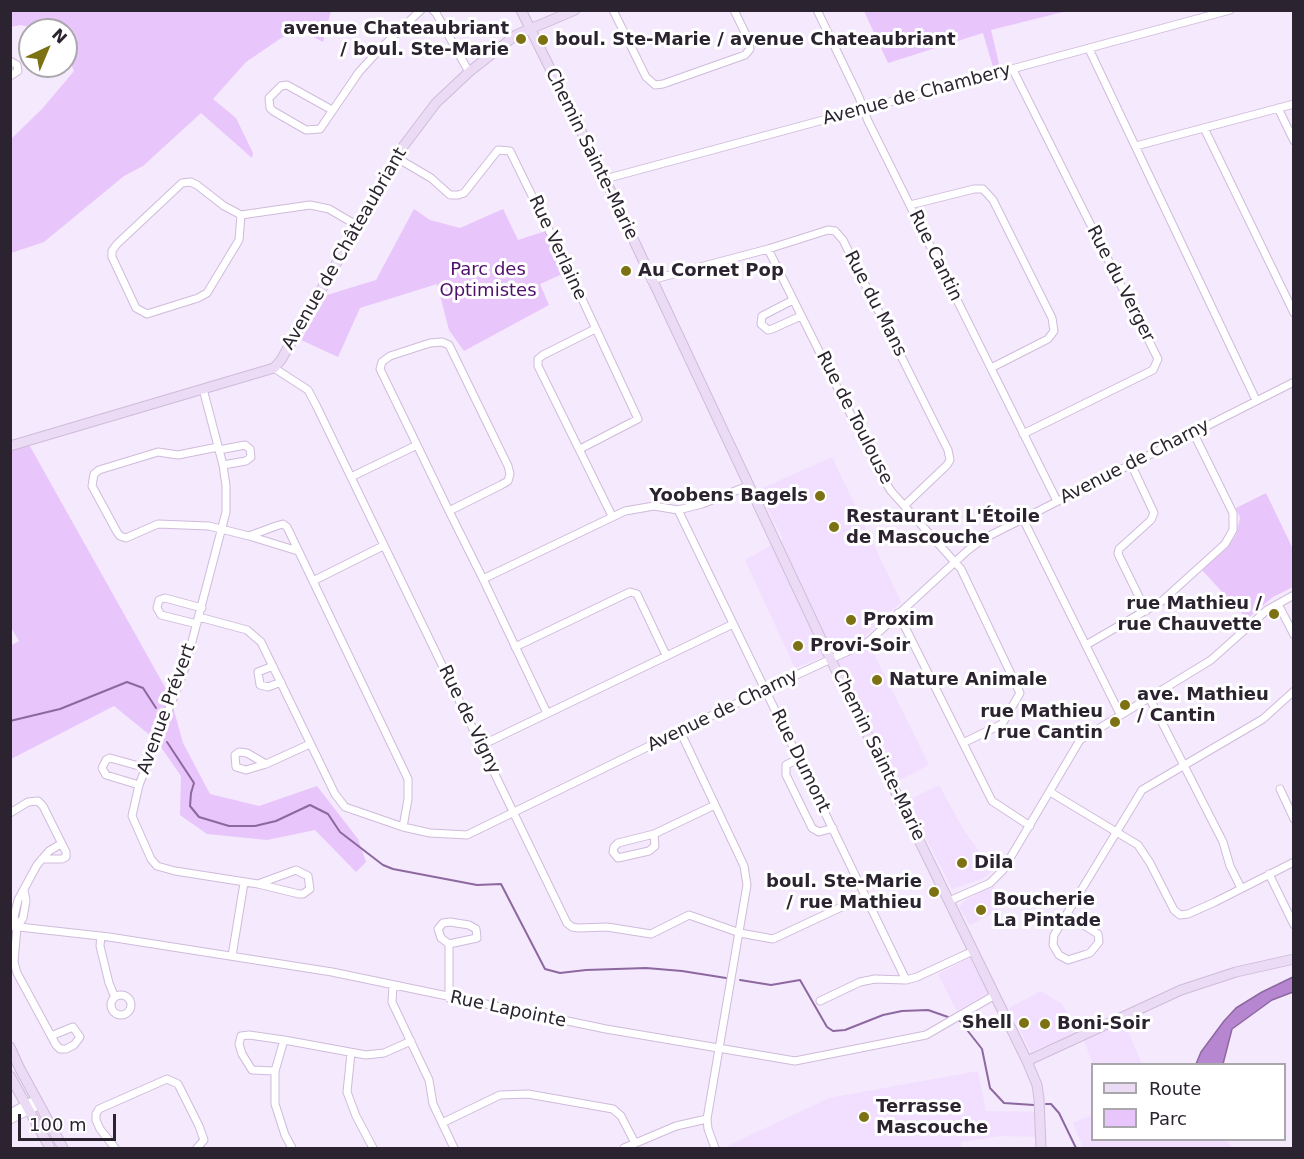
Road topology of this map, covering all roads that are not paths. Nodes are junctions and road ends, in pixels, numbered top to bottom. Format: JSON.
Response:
{"nodes":[{"id":1,"x":421,"y":10,"type":"edge"},
{"id":2,"x":433,"y":10,"type":"edge"},
{"id":3,"x":521,"y":10,"type":"edge"},
{"id":4,"x":575,"y":10,"type":"edge"},
{"id":5,"x":613,"y":10,"type":"edge"},
{"id":6,"x":734,"y":10,"type":"edge"},
{"id":7,"x":817,"y":10,"type":"edge"},
{"id":8,"x":1230,"y":10,"type":"edge"},
{"id":9,"x":530,"y":28,"type":"junction"},
{"id":10,"x":1089,"y":49,"type":"junction"},
{"id":11,"x":10,"y":61,"type":"edge"},
{"id":12,"x":1013,"y":70,"type":"junction"},
{"id":13,"x":469,"y":72,"type":"junction"},
{"id":14,"x":10,"y":76,"type":"edge"},
{"id":15,"x":1293,"y":104,"type":"edge"},
{"id":16,"x":1278,"y":108,"type":"junction"},
{"id":17,"x":863,"y":109,"type":"junction"},
{"id":18,"x":332,"y":110,"type":"junction"},
{"id":19,"x":1204,"y":128,"type":"junction"},
{"id":20,"x":1293,"y":141,"type":"edge"},
{"id":21,"x":1136,"y":146,"type":"junction"},
{"id":22,"x":397,"y":158,"type":"junction"},
{"id":23,"x":605,"y":179,"type":"junction"},
{"id":24,"x":910,"y":205,"type":"junction"},
{"id":25,"x":241,"y":215,"type":"junction"},
{"id":26,"x":358,"y":226,"type":"junction"},
{"id":27,"x":768,"y":249,"type":"junction"},
{"id":28,"x":651,"y":279,"type":"junction"},
{"id":29,"x":794,"y":300,"type":"junction"},
{"id":30,"x":1291,"y":301,"type":"edge"},
{"id":31,"x":1293,"y":313,"type":"edge"},
{"id":32,"x":801,"y":316,"type":"junction"},
{"id":33,"x":595,"y":329,"type":"junction"},
{"id":34,"x":274,"y":368,"type":"junction"},
{"id":35,"x":991,"y":368,"type":"junction"},
{"id":36,"x":1293,"y":382,"type":"edge"},
{"id":37,"x":203,"y":389,"type":"junction"},
{"id":38,"x":1256,"y":400,"type":"junction"},
{"id":39,"x":1193,"y":432,"type":"junction"},
{"id":40,"x":1023,"y":434,"type":"junction"},
{"id":41,"x":417,"y":446,"type":"junction"},
{"id":42,"x":10,"y":447,"type":"edge"},
{"id":43,"x":219,"y":448,"type":"junction"},
{"id":44,"x":580,"y":449,"type":"junction"},
{"id":45,"x":1131,"y":464,"type":"junction"},
{"id":46,"x":223,"y":465,"type":"junction"},
{"id":47,"x":351,"y":477,"type":"junction"},
{"id":48,"x":748,"y":486,"type":"junction"},
{"id":49,"x":1057,"y":501,"type":"junction"},
{"id":50,"x":904,"y":505,"type":"junction"},
{"id":51,"x":678,"y":510,"type":"junction"},
{"id":52,"x":449,"y":511,"type":"junction"},
{"id":53,"x":612,"y":516,"type":"junction"},
{"id":54,"x":1023,"y":519,"type":"junction"},
{"id":55,"x":222,"y":528,"type":"junction"},
{"id":56,"x":249,"y":536,"type":"junction"},
{"id":57,"x":383,"y":546,"type":"junction"},
{"id":58,"x":298,"y":551,"type":"junction"},
{"id":59,"x":956,"y":562,"type":"junction"},
{"id":60,"x":483,"y":579,"type":"junction"},
{"id":61,"x":313,"y":581,"type":"junction"},
{"id":62,"x":1293,"y":595,"type":"edge"},
{"id":63,"x":1278,"y":604,"type":"junction"},
{"id":64,"x":202,"y":608,"type":"junction"},
{"id":65,"x":1146,"y":611,"type":"junction"},
{"id":66,"x":898,"y":614,"type":"junction"},
{"id":67,"x":198,"y":621,"type":"junction"},
{"id":68,"x":732,"y":624,"type":"junction"},
{"id":69,"x":1293,"y":635,"type":"edge"},
{"id":70,"x":1086,"y":645,"type":"junction"},
{"id":71,"x":515,"y":647,"type":"junction"},
{"id":72,"x":666,"y":655,"type":"junction"},
{"id":73,"x":831,"y":660,"type":"junction"},
{"id":74,"x":273,"y":666,"type":"junction"},
{"id":75,"x":281,"y":682,"type":"junction"},
{"id":76,"x":765,"y":689,"type":"junction"},
{"id":77,"x":1293,"y":691,"type":"edge"},
{"id":78,"x":1149,"y":697,"type":"junction"},
{"id":79,"x":547,"y":713,"type":"junction"},
{"id":80,"x":1120,"y":714,"type":"junction"},
{"id":81,"x":680,"y":731,"type":"junction"},
{"id":82,"x":963,"y":743,"type":"junction"},
{"id":83,"x":310,"y":744,"type":"junction"},
{"id":84,"x":482,"y":745,"type":"junction"},
{"id":85,"x":798,"y":759,"type":"junction"},
{"id":86,"x":266,"y":764,"type":"dead end"},
{"id":87,"x":1183,"y":765,"type":"junction"},
{"id":88,"x":146,"y":768,"type":"junction"},
{"id":89,"x":139,"y":785,"type":"junction"},
{"id":90,"x":1280,"y":789,"type":"dead end"},
{"id":91,"x":1050,"y":792,"type":"junction"},
{"id":92,"x":715,"y":805,"type":"junction"},
{"id":93,"x":10,"y":813,"type":"edge"},
{"id":94,"x":513,"y":813,"type":"junction"},
{"id":95,"x":1293,"y":819,"type":"edge"},
{"id":96,"x":1030,"y":826,"type":"junction"},
{"id":97,"x":403,"y":827,"type":"junction"},
{"id":98,"x":833,"y":828,"type":"junction"},
{"id":99,"x":1116,"y":831,"type":"junction"},
{"id":100,"x":654,"y":834,"type":"junction"},
{"id":101,"x":61,"y":844,"type":"junction"},
{"id":102,"x":42,"y":859,"type":"junction"},
{"id":103,"x":1293,"y":862,"type":"edge"},
{"id":104,"x":1269,"y":874,"type":"junction"},
{"id":105,"x":244,"y":883,"type":"junction"},
{"id":106,"x":258,"y":884,"type":"junction"},
{"id":107,"x":1241,"y":888,"type":"junction"},
{"id":108,"x":865,"y":896,"type":"junction"},
{"id":109,"x":949,"y":901,"type":"junction"},
{"id":110,"x":1068,"y":915,"type":"junction"},
{"id":111,"x":1293,"y":925,"type":"edge"},
{"id":112,"x":14,"y":926,"type":"edge"},
{"id":113,"x":740,"y":933,"type":"junction"},
{"id":114,"x":101,"y":936,"type":"junction"},
{"id":115,"x":449,"y":944,"type":"junction"},
{"id":116,"x":973,"y":951,"type":"junction"},
{"id":117,"x":232,"y":956,"type":"junction"},
{"id":118,"x":1293,"y":958,"type":"edge"},
{"id":119,"x":906,"y":980,"type":"junction"},
{"id":120,"x":393,"y":986,"type":"junction"},
{"id":121,"x":995,"y":994,"type":"junction"},
{"id":122,"x":114,"y":995,"type":"dead end"},
{"id":123,"x":449,"y":998,"type":"junction"},
{"id":124,"x":820,"y":1001,"type":"dead end"},
{"id":125,"x":51,"y":1036,"type":"dead end"},
{"id":126,"x":284,"y":1040,"type":"junction"},
{"id":127,"x":411,"y":1041,"type":"junction"},
{"id":128,"x":10,"y":1047,"type":"edge"},
{"id":129,"x":720,"y":1048,"type":"junction"},
{"id":130,"x":351,"y":1053,"type":"junction"},
{"id":131,"x":1027,"y":1061,"type":"junction"},
{"id":132,"x":275,"y":1071,"type":"junction"},
{"id":133,"x":10,"y":1076,"type":"edge"},
{"id":134,"x":38,"y":1102,"type":"junction"},
{"id":135,"x":27,"y":1107,"type":"junction"},
{"id":136,"x":10,"y":1113,"type":"edge"},
{"id":137,"x":707,"y":1119,"type":"junction"},
{"id":138,"x":10,"y":1120,"type":"edge"},
{"id":139,"x":442,"y":1123,"type":"junction"},
{"id":140,"x":635,"y":1143,"type":"junction"},
{"id":141,"x":50,"y":1149,"type":"edge"},
{"id":142,"x":63,"y":1149,"type":"edge"},
{"id":143,"x":115,"y":1149,"type":"edge"},
{"id":144,"x":196,"y":1149,"type":"edge"},
{"id":145,"x":292,"y":1149,"type":"edge"},
{"id":146,"x":373,"y":1149,"type":"edge"},
{"id":147,"x":454,"y":1149,"type":"edge"},
{"id":148,"x":624,"y":1149,"type":"edge"},
{"id":149,"x":715,"y":1149,"type":"edge"},
{"id":150,"x":1041,"y":1149,"type":"edge"}],
"edges":[{"from":1,"to":18,"type":"street"},
{"from":2,"to":13,"type":"street"},
{"from":3,"to":9,"type":"street","name":"Chemin Sainte-Marie"},
{"from":4,"to":9,"type":"street","name":"Avenue de Châteaubriant"},
{"from":5,"to":6,"type":"street"},
{"from":7,"to":17,"type":"street","name":"Rue Cantin"},
{"from":8,"to":10,"type":"street","name":"Avenue de Chambery"},
{"from":9,"to":13,"type":"street","name":"Avenue de Châteaubriant"},
{"from":9,"to":23,"type":"street","name":"Chemin Sainte-Marie"},
{"from":10,"to":12,"type":"street","name":"Avenue de Chambery"},
{"from":10,"to":21,"type":"street"},
{"from":11,"to":14,"type":"street"},
{"from":12,"to":17,"type":"street","name":"Avenue de Chambery"},
{"from":12,"to":40,"type":"street","name":"Rue du Verger"},
{"from":13,"to":22,"type":"street","name":"Avenue de Châteaubriant"},
{"from":15,"to":16,"type":"street"},
{"from":16,"to":19,"type":"street"},
{"from":16,"to":20,"type":"street"},
{"from":17,"to":23,"type":"street","name":"Avenue de Chambery"},
{"from":17,"to":24,"type":"street","name":"Rue Cantin"},
{"from":18,"to":18,"type":"street"},
{"from":19,"to":21,"type":"street"},
{"from":19,"to":30,"type":"street"},
{"from":21,"to":38,"type":"street"},
{"from":22,"to":26,"type":"street","name":"Avenue de Châteaubriant"},
{"from":22,"to":33,"type":"street","name":"Rue Verlaine"},
{"from":23,"to":28,"type":"street","name":"Chemin Sainte-Marie"},
{"from":24,"to":35,"type":"street","name":"Rue Cantin"},
{"from":24,"to":35,"type":"street"},
{"from":25,"to":25,"type":"street"},
{"from":25,"to":26,"type":"street"},
{"from":26,"to":34,"type":"street","name":"Avenue de Châteaubriant"},
{"from":27,"to":28,"type":"street","name":"Rue du Mans"},
{"from":27,"to":29,"type":"street","name":"Rue de Toulouse"},
{"from":27,"to":50,"type":"street","name":"Rue du Mans"},
{"from":28,"to":48,"type":"street","name":"Chemin Sainte-Marie"},
{"from":29,"to":32,"type":"street","name":"Rue de Toulouse"},
{"from":29,"to":32,"type":"street"},
{"from":30,"to":31,"type":"street"},
{"from":32,"to":50,"type":"street","name":"Rue de Toulouse"},
{"from":33,"to":44,"type":"street"},
{"from":33,"to":44,"type":"street","name":"Rue Verlaine"},
{"from":34,"to":37,"type":"street","name":"Avenue de Châteaubriant"},
{"from":34,"to":47,"type":"street","name":"Rue de Vigny"},
{"from":35,"to":40,"type":"street","name":"Rue Cantin"},
{"from":36,"to":38,"type":"street","name":"Avenue de Charny"},
{"from":37,"to":42,"type":"street","name":"Avenue de Châteaubriant"},
{"from":37,"to":43,"type":"street","name":"Avenue Prévert"},
{"from":38,"to":39,"type":"street","name":"Avenue de Charny"},
{"from":39,"to":45,"type":"street","name":"Avenue de Charny"},
{"from":39,"to":65,"type":"street"},
{"from":40,"to":49,"type":"street","name":"Rue Cantin"},
{"from":41,"to":47,"type":"street"},
{"from":41,"to":52,"type":"street"},
{"from":41,"to":52,"type":"street"},
{"from":43,"to":46,"type":"street","name":"Avenue Prévert"},
{"from":43,"to":46,"type":"street"},
{"from":43,"to":55,"type":"street"},
{"from":44,"to":53,"type":"street"},
{"from":45,"to":49,"type":"street","name":"Avenue de Charny"},
{"from":45,"to":65,"type":"street"},
{"from":46,"to":55,"type":"street","name":"Avenue Prévert"},
{"from":47,"to":57,"type":"street","name":"Rue de Vigny"},
{"from":48,"to":51,"type":"street"},
{"from":48,"to":73,"type":"street","name":"Chemin Sainte-Marie"},
{"from":49,"to":54,"type":"street","name":"Avenue de Charny"},
{"from":50,"to":59,"type":"street","name":"Rue de Toulouse"},
{"from":51,"to":53,"type":"street"},
{"from":51,"to":68,"type":"street","name":"Rue Dumont"},
{"from":52,"to":60,"type":"street"},
{"from":53,"to":60,"type":"street"},
{"from":54,"to":59,"type":"street","name":"Avenue de Charny"},
{"from":54,"to":70,"type":"street"},
{"from":55,"to":56,"type":"street"},
{"from":55,"to":64,"type":"street","name":"Avenue Prévert"},
{"from":56,"to":58,"type":"street"},
{"from":56,"to":58,"type":"street"},
{"from":57,"to":61,"type":"street"},
{"from":57,"to":84,"type":"street","name":"Rue de Vigny"},
{"from":58,"to":61,"type":"street"},
{"from":59,"to":66,"type":"street","name":"Avenue de Charny"},
{"from":59,"to":82,"type":"street","name":"Rue de Toulouse"},
{"from":60,"to":71,"type":"street"},
{"from":61,"to":97,"type":"street"},
{"from":62,"to":63,"type":"street"},
{"from":63,"to":69,"type":"street"},
{"from":63,"to":78,"type":"street"},
{"from":64,"to":67,"type":"street","name":"Avenue Prévert"},
{"from":64,"to":67,"type":"street","name":"Avenue de Charny"},
{"from":65,"to":70,"type":"street"},
{"from":66,"to":73,"type":"street","name":"Avenue de Charny"},
{"from":66,"to":82,"type":"street"},
{"from":67,"to":74,"type":"street","name":"Avenue de Charny"},
{"from":67,"to":88,"type":"street","name":"Avenue Prévert"},
{"from":68,"to":72,"type":"street"},
{"from":68,"to":76,"type":"street","name":"Rue Dumont"},
{"from":70,"to":80,"type":"street"},
{"from":71,"to":72,"type":"street"},
{"from":71,"to":79,"type":"street"},
{"from":72,"to":79,"type":"street"},
{"from":73,"to":76,"type":"street","name":"Avenue de Charny"},
{"from":73,"to":109,"type":"street","name":"Chemin Sainte-Marie"},
{"from":74,"to":75,"type":"street","name":"Avenue de Charny"},
{"from":74,"to":75,"type":"street"},
{"from":75,"to":83,"type":"street","name":"Avenue de Charny"},
{"from":76,"to":81,"type":"street","name":"Avenue de Charny"},
{"from":76,"to":85,"type":"street","name":"Rue Dumont"},
{"from":77,"to":87,"type":"street"},
{"from":78,"to":80,"type":"street"},
{"from":78,"to":87,"type":"street"},
{"from":79,"to":84,"type":"street"},
{"from":80,"to":91,"type":"street"},
{"from":81,"to":92,"type":"street"},
{"from":81,"to":94,"type":"street","name":"Avenue de Charny"},
{"from":82,"to":96,"type":"street"},
{"from":83,"to":86,"type":"street"},
{"from":83,"to":97,"type":"street","name":"Avenue de Charny"},
{"from":84,"to":94,"type":"street","name":"Rue de Vigny"},
{"from":85,"to":98,"type":"street","name":"Rue Dumont"},
{"from":85,"to":98,"type":"street"},
{"from":87,"to":99,"type":"street"},
{"from":87,"to":107,"type":"street"},
{"from":88,"to":89,"type":"street","name":"Avenue Prévert"},
{"from":88,"to":89,"type":"street"},
{"from":89,"to":105,"type":"street","name":"Avenue Prévert"},
{"from":90,"to":95,"type":"street"},
{"from":91,"to":96,"type":"street"},
{"from":91,"to":99,"type":"street"},
{"from":92,"to":100,"type":"street"},
{"from":92,"to":113,"type":"street"},
{"from":93,"to":101,"type":"street"},
{"from":94,"to":97,"type":"street","name":"Avenue de Charny"},
{"from":94,"to":113,"type":"street","name":"Rue de Vigny"},
{"from":96,"to":109,"type":"street"},
{"from":98,"to":108,"type":"street","name":"Rue Dumont"},
{"from":99,"to":107,"type":"street"},
{"from":99,"to":110,"type":"street"},
{"from":100,"to":100,"type":"street"},
{"from":101,"to":102,"type":"street"},
{"from":101,"to":102,"type":"street"},
{"from":102,"to":112,"type":"street"},
{"from":103,"to":104,"type":"street"},
{"from":104,"to":107,"type":"street"},
{"from":104,"to":111,"type":"street"},
{"from":105,"to":106,"type":"street"},
{"from":105,"to":117,"type":"street"},
{"from":106,"to":106,"type":"street"},
{"from":108,"to":113,"type":"street"},
{"from":108,"to":119,"type":"street","name":"Rue Dumont"},
{"from":109,"to":116,"type":"street","name":"Chemin Sainte-Marie"},
{"from":110,"to":110,"type":"street"},
{"from":112,"to":114,"type":"street","name":"Rue Lapointe"},
{"from":112,"to":125,"type":"street"},
{"from":113,"to":129,"type":"street"},
{"from":114,"to":117,"type":"street","name":"Rue Lapointe"},
{"from":114,"to":122,"type":"street"},
{"from":115,"to":115,"type":"street"},
{"from":115,"to":123,"type":"street"},
{"from":116,"to":119,"type":"street"},
{"from":116,"to":121,"type":"street","name":"Chemin Sainte-Marie"},
{"from":117,"to":120,"type":"street","name":"Rue Lapointe"},
{"from":118,"to":131,"type":"street"},
{"from":119,"to":124,"type":"street"},
{"from":120,"to":123,"type":"street","name":"Rue Lapointe"},
{"from":120,"to":127,"type":"street"},
{"from":121,"to":129,"type":"street","name":"Rue Lapointe"},
{"from":121,"to":131,"type":"street","name":"Chemin Sainte-Marie"},
{"from":123,"to":129,"type":"street","name":"Rue Lapointe"},
{"from":126,"to":130,"type":"street"},
{"from":126,"to":132,"type":"street"},
{"from":126,"to":132,"type":"street"},
{"from":127,"to":130,"type":"street"},
{"from":127,"to":139,"type":"street"},
{"from":128,"to":134,"type":"street"},
{"from":129,"to":137,"type":"street"},
{"from":130,"to":146,"type":"street"},
{"from":131,"to":150,"type":"street","name":"Chemin Sainte-Marie"},
{"from":132,"to":145,"type":"street"},
{"from":133,"to":135,"type":"street"},
{"from":134,"to":135,"type":"street"},
{"from":134,"to":142,"type":"street"},
{"from":135,"to":136,"type":"street"},
{"from":135,"to":138,"type":"street"},
{"from":135,"to":141,"type":"street"},
{"from":137,"to":140,"type":"street"},
{"from":137,"to":149,"type":"street"},
{"from":139,"to":140,"type":"street"},
{"from":139,"to":147,"type":"street"},
{"from":140,"to":148,"type":"street"},
{"from":143,"to":144,"type":"street"}]}
